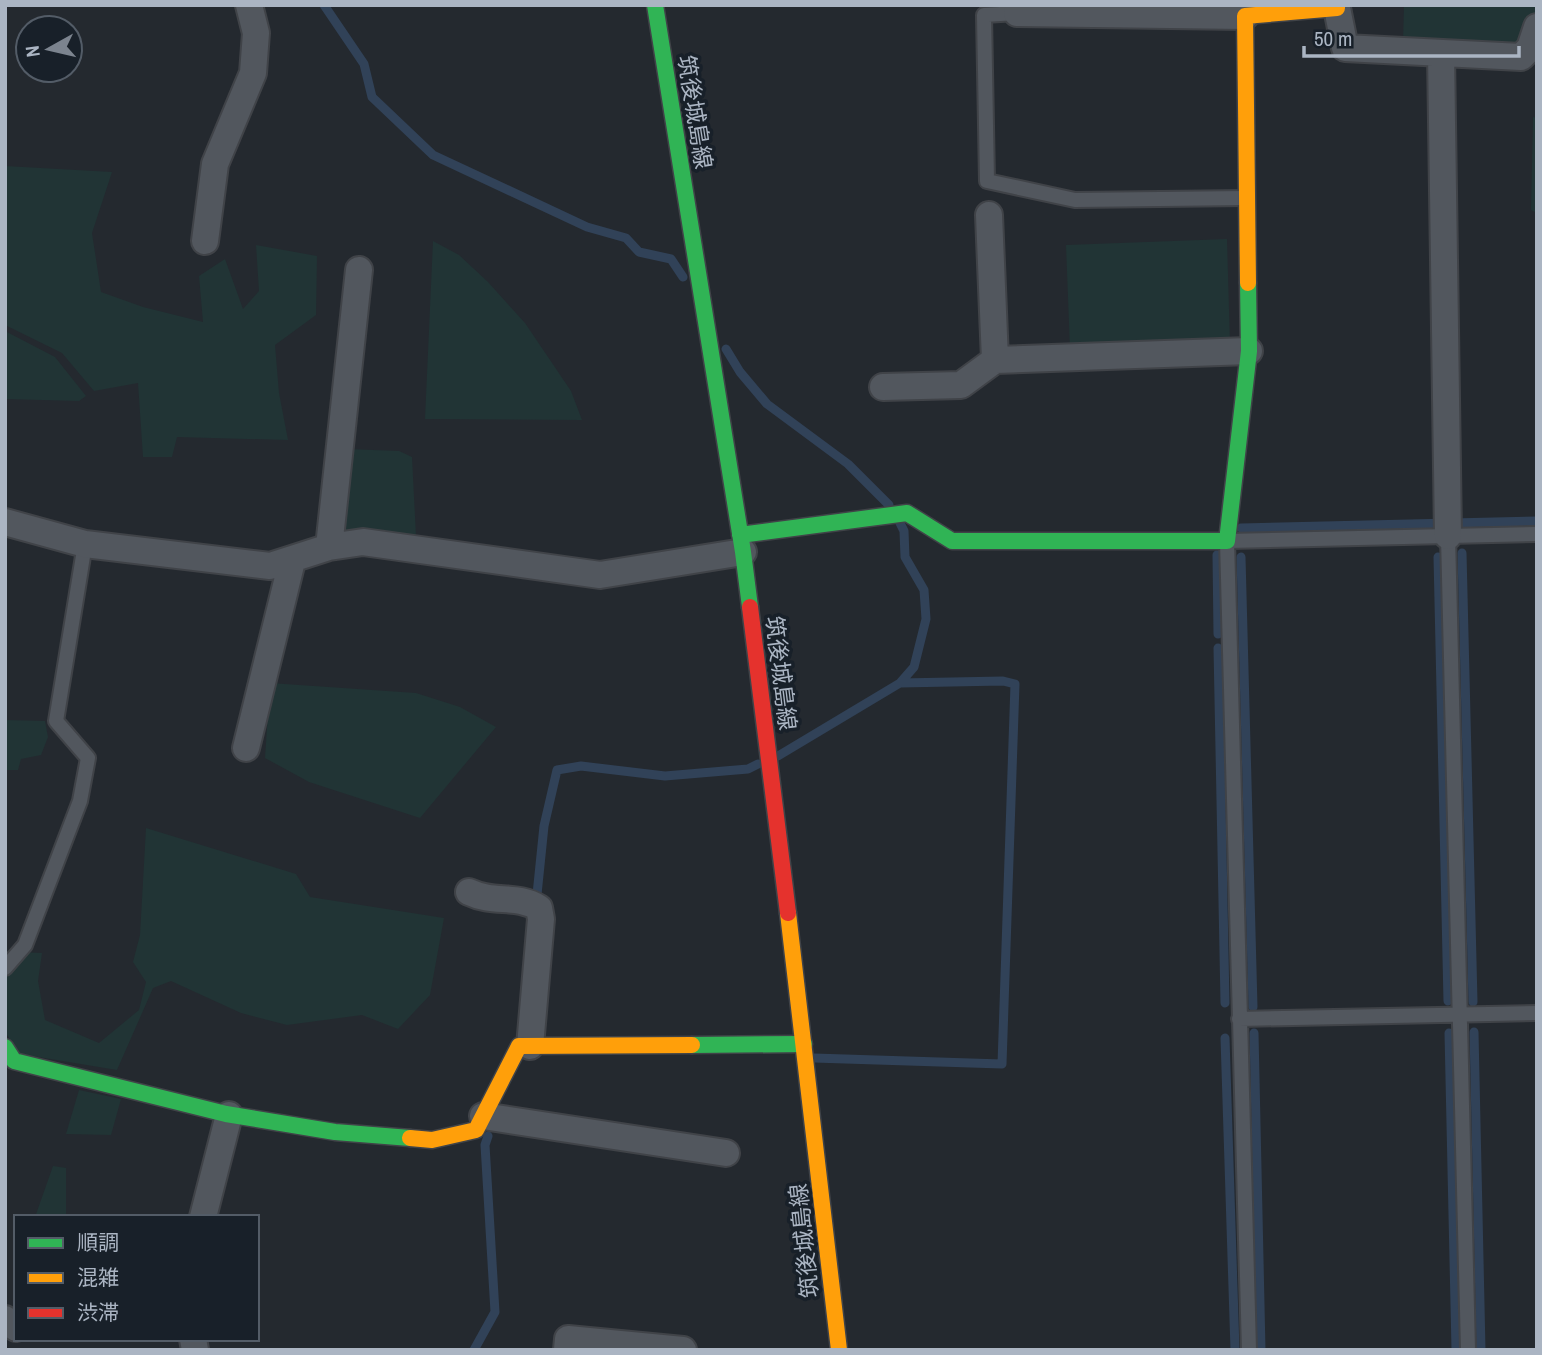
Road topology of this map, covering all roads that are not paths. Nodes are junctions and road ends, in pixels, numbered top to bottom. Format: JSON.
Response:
{"nodes":[{"id":1,"x":249,"y":5,"type":"edge"},
{"id":2,"x":655,"y":5,"type":"edge"},
{"id":3,"x":1338,"y":7,"type":"edge"},
{"id":4,"x":1017,"y":13,"type":"joint"},
{"id":5,"x":1245,"y":16,"type":"junction"},
{"id":6,"x":1537,"y":27,"type":"edge"},
{"id":7,"x":1441,"y":53,"type":"junction"},
{"id":8,"x":1247,"y":198,"type":"junction"},
{"id":9,"x":989,"y":215,"type":"dead end"},
{"id":10,"x":205,"y":242,"type":"dead end"},
{"id":11,"x":359,"y":270,"type":"dead end"},
{"id":12,"x":1249,"y":351,"type":"junction"},
{"id":13,"x":995,"y":360,"type":"junction"},
{"id":14,"x":883,"y":387,"type":"dead end"},
{"id":15,"x":5,"y":522,"type":"edge"},
{"id":16,"x":1537,"y":534,"type":"edge"},
{"id":17,"x":1448,"y":536,"type":"junction"},
{"id":18,"x":1227,"y":541,"type":"junction"},
{"id":19,"x":85,"y":544,"type":"junction"},
{"id":20,"x":741,"y":544,"type":"junction"},
{"id":21,"x":329,"y":547,"type":"junction"},
{"id":22,"x":292,"y":561,"type":"junction"},
{"id":23,"x":246,"y":748,"type":"dead end"},
{"id":24,"x":469,"y":892,"type":"dead end"},
{"id":25,"x":5,"y":968,"type":"edge"},
{"id":26,"x":1537,"y":1013,"type":"edge"},
{"id":27,"x":1461,"y":1014,"type":"junction"},
{"id":28,"x":1239,"y":1019,"type":"junction"},
{"id":29,"x":804,"y":1044,"type":"junction"},
{"id":30,"x":530,"y":1046,"type":"junction"},
{"id":31,"x":8,"y":1061,"type":"edge"},
{"id":32,"x":229,"y":1115,"type":"junction"},
{"id":33,"x":483,"y":1116,"type":"junction"},
{"id":34,"x":726,"y":1153,"type":"dead end"},
{"id":35,"x":204,"y":1215,"type":"edge"},
{"id":36,"x":567,"y":1350,"type":"edge"},
{"id":37,"x":683,"y":1350,"type":"edge"},
{"id":38,"x":839,"y":1350,"type":"edge"},
{"id":39,"x":1249,"y":1350,"type":"edge"},
{"id":40,"x":1468,"y":1350,"type":"edge"}],
"edges":[{"from":1,"to":10,"type":"street"},
{"from":2,"to":20,"type":"street","name":"筑後城島線"},
{"from":3,"to":5,"type":"street"},
{"from":3,"to":7,"type":"street"},
{"from":4,"to":5,"type":"street"},
{"from":4,"to":8,"type":"lane"},
{"from":5,"to":8,"type":"street"},
{"from":6,"to":7,"type":"street"},
{"from":7,"to":17,"type":"street"},
{"from":8,"to":12,"type":"street"},
{"from":9,"to":13,"type":"street"},
{"from":11,"to":21,"type":"street"},
{"from":12,"to":13,"type":"street"},
{"from":12,"to":18,"type":"street"},
{"from":13,"to":14,"type":"street"},
{"from":15,"to":19,"type":"street"},
{"from":16,"to":17,"type":"lane"},
{"from":17,"to":18,"type":"lane"},
{"from":17,"to":27,"type":"lane"},
{"from":18,"to":20,"type":"street"},
{"from":18,"to":28,"type":"lane"},
{"from":19,"to":22,"type":"street"},
{"from":19,"to":25,"type":"lane"},
{"from":20,"to":21,"type":"street"},
{"from":20,"to":29,"type":"street","name":"筑後城島線"},
{"from":21,"to":22,"type":"street"},
{"from":22,"to":23,"type":"street"},
{"from":24,"to":30,"type":"street"},
{"from":26,"to":27,"type":"lane"},
{"from":27,"to":28,"type":"lane"},
{"from":27,"to":40,"type":"lane"},
{"from":28,"to":39,"type":"lane"},
{"from":29,"to":30,"type":"street"},
{"from":29,"to":38,"type":"street","name":"筑後城島線"},
{"from":30,"to":33,"type":"street"},
{"from":31,"to":32,"type":"street"},
{"from":32,"to":33,"type":"street"},
{"from":32,"to":35,"type":"street"},
{"from":33,"to":34,"type":"street"},
{"from":36,"to":37,"type":"street"}]}
